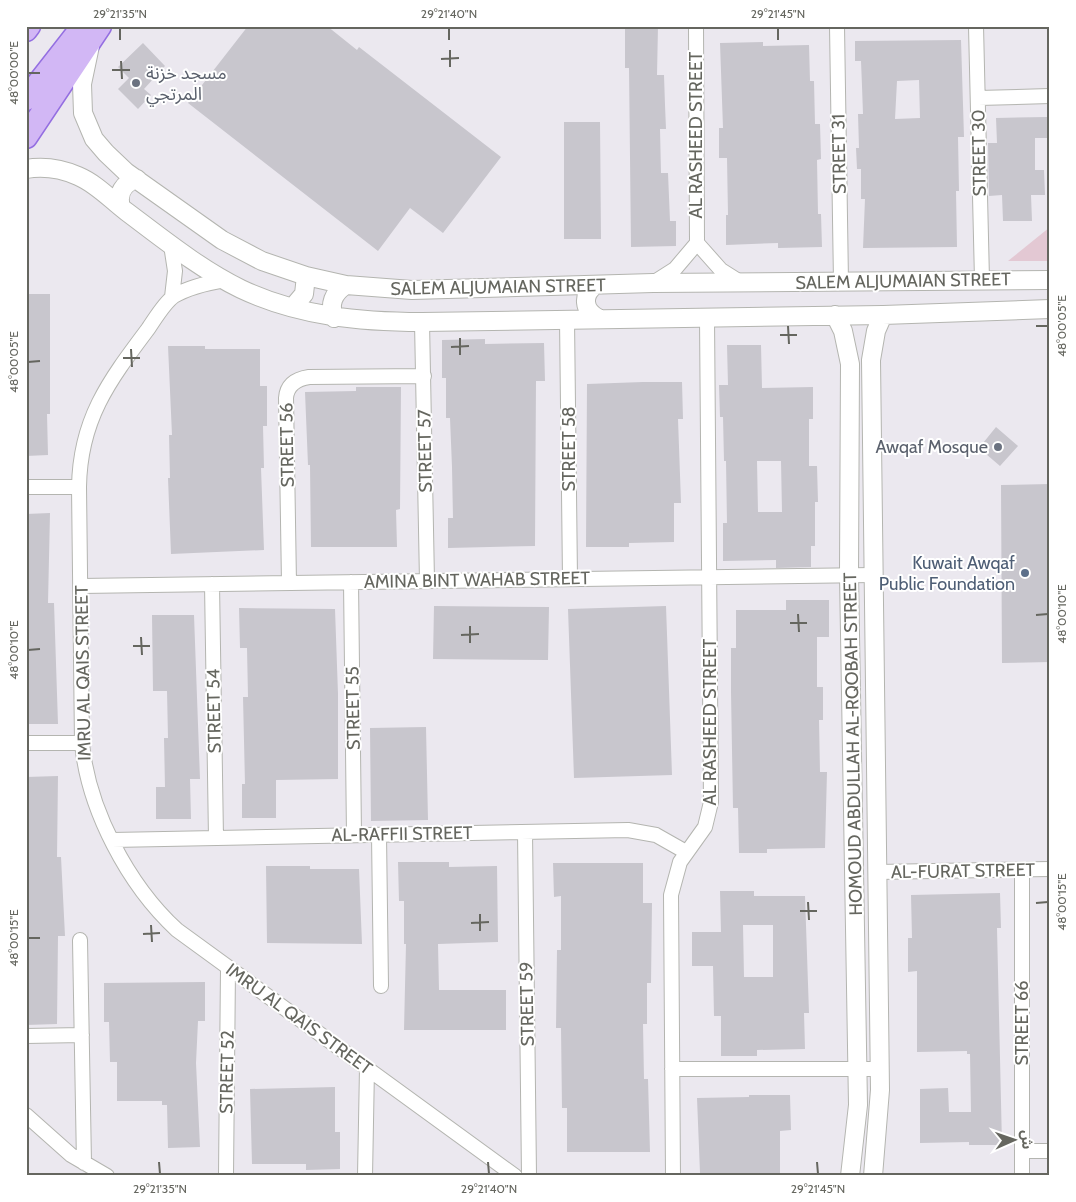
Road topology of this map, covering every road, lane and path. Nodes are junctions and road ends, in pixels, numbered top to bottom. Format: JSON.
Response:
{"nodes":[{"id":1,"x":29,"y":26,"type":"edge"},
{"id":2,"x":696,"y":26,"type":"edge"},
{"id":3,"x":837,"y":26,"type":"edge"},
{"id":4,"x":976,"y":26,"type":"edge"},
{"id":5,"x":26,"y":30,"type":"edge"},
{"id":6,"x":92,"y":31,"type":"edge"},
{"id":7,"x":1050,"y":96,"type":"edge"},
{"id":8,"x":978,"y":98,"type":"junction"},
{"id":9,"x":26,"y":99,"type":"edge"},
{"id":10,"x":26,"y":137,"type":"edge"},
{"id":11,"x":26,"y":169,"type":"edge"},
{"id":12,"x":137,"y":179,"type":"junction"},
{"id":13,"x":121,"y":207,"type":"junction"},
{"id":14,"x":697,"y":244,"type":"junction"},
{"id":15,"x":171,"y":245,"type":"junction"},
{"id":16,"x":306,"y":276,"type":"junction"},
{"id":17,"x":225,"y":280,"type":"junction"},
{"id":18,"x":982,"y":280,"type":"junction"},
{"id":19,"x":1049,"y":280,"type":"edge"},
{"id":20,"x":653,"y":282,"type":"junction"},
{"id":21,"x":740,"y":282,"type":"junction"},
{"id":22,"x":841,"y":282,"type":"junction"},
{"id":23,"x":346,"y":285,"type":"junction"},
{"id":24,"x":595,"y":285,"type":"junction"},
{"id":25,"x":172,"y":298,"type":"junction"},
{"id":26,"x":293,"y":307,"type":"junction"},
{"id":27,"x":1049,"y":309,"type":"edge"},
{"id":28,"x":835,"y":315,"type":"junction"},
{"id":29,"x":883,"y":315,"type":"junction"},
{"id":30,"x":334,"y":318,"type":"junction"},
{"id":31,"x":598,"y":318,"type":"junction"},
{"id":32,"x":707,"y":318,"type":"junction"},
{"id":33,"x":567,"y":319,"type":"junction"},
{"id":34,"x":422,"y":322,"type":"junction"},
{"id":35,"x":424,"y":376,"type":"junction"},
{"id":36,"x":26,"y":487,"type":"edge"},
{"id":37,"x":79,"y":487,"type":"junction"},
{"id":38,"x":873,"y":574,"type":"junction"},
{"id":39,"x":850,"y":575,"type":"junction"},
{"id":40,"x":710,"y":578,"type":"junction"},
{"id":41,"x":570,"y":579,"type":"junction"},
{"id":42,"x":427,"y":581,"type":"junction"},
{"id":43,"x":351,"y":582,"type":"junction"},
{"id":44,"x":289,"y":583,"type":"junction"},
{"id":45,"x":212,"y":584,"type":"junction"},
{"id":46,"x":81,"y":586,"type":"junction"},
{"id":47,"x":26,"y":743,"type":"edge"},
{"id":48,"x":82,"y":743,"type":"junction"},
{"id":49,"x":525,"y":832,"type":"junction"},
{"id":50,"x":354,"y":835,"type":"junction"},
{"id":51,"x":379,"y":835,"type":"junction"},
{"id":52,"x":216,"y":838,"type":"junction"},
{"id":53,"x":112,"y":840,"type":"junction"},
{"id":54,"x":686,"y":852,"type":"junction"},
{"id":55,"x":1050,"y":869,"type":"edge"},
{"id":56,"x":1022,"y":870,"type":"junction"},
{"id":57,"x":877,"y":872,"type":"junction"},
{"id":58,"x":80,"y":940,"type":"dead end"},
{"id":59,"x":228,"y":968,"type":"junction"},
{"id":60,"x":381,"y":986,"type":"dead end"},
{"id":61,"x":82,"y":1035,"type":"junction"},
{"id":62,"x":26,"y":1036,"type":"edge"},
{"id":63,"x":367,"y":1068,"type":"junction"},
{"id":64,"x":672,"y":1069,"type":"junction"},
{"id":65,"x":857,"y":1070,"type":"junction"},
{"id":66,"x":879,"y":1070,"type":"junction"},
{"id":67,"x":26,"y":1115,"type":"edge"},
{"id":68,"x":1022,"y":1151,"type":"junction"},
{"id":69,"x":1050,"y":1151,"type":"edge"},
{"id":70,"x":84,"y":1163,"type":"junction"},
{"id":71,"x":107,"y":1176,"type":"edge"},
{"id":72,"x":226,"y":1176,"type":"edge"},
{"id":73,"x":365,"y":1176,"type":"edge"},
{"id":74,"x":515,"y":1176,"type":"edge"},
{"id":75,"x":529,"y":1176,"type":"edge"},
{"id":76,"x":674,"y":1176,"type":"edge"},
{"id":77,"x":850,"y":1176,"type":"edge"},
{"id":78,"x":873,"y":1176,"type":"edge"},
{"id":79,"x":1022,"y":1176,"type":"edge"}],
"edges":[{"from":1,"to":5,"type":"main road"},
{"from":2,"to":14,"type":"street","name":"AL RASHEED STREET"},
{"from":3,"to":22,"type":"street","name":"STREET 31"},
{"from":4,"to":8,"type":"street","name":"STREET 30"},
{"from":6,"to":9,"type":"main road"},
{"from":6,"to":10,"type":"main road"},
{"from":6,"to":12,"type":"street","name":"SALEM ALJUMAIAN STREET"},
{"from":7,"to":8,"type":"street"},
{"from":8,"to":18,"type":"street","name":"STREET 30"},
{"from":11,"to":13,"type":"street","name":"SALEM ALJUMAIAN STREET"},
{"from":12,"to":13,"type":"street"},
{"from":12,"to":16,"type":"street","name":"SALEM ALJUMAIAN STREET"},
{"from":13,"to":15,"type":"street","name":"SALEM ALJUMAIAN STREET"},
{"from":14,"to":20,"type":"street","name":"AL RASHEED STREET"},
{"from":14,"to":21,"type":"street","name":"AL RASHEED STREET"},
{"from":15,"to":17,"type":"street","name":"SALEM ALJUMAIAN STREET"},
{"from":15,"to":25,"type":"street"},
{"from":16,"to":23,"type":"street","name":"SALEM ALJUMAIAN STREET"},
{"from":16,"to":26,"type":"street"},
{"from":17,"to":25,"type":"street","name":"IMRU AL QAIS STREET"},
{"from":17,"to":26,"type":"street","name":"SALEM ALJUMAIAN STREET"},
{"from":18,"to":19,"type":"street","name":"SALEM ALJUMAIAN STREET"},
{"from":18,"to":22,"type":"street","name":"SALEM ALJUMAIAN STREET"},
{"from":20,"to":21,"type":"street","name":"SALEM ALJUMAIAN STREET"},
{"from":20,"to":24,"type":"street","name":"SALEM ALJUMAIAN STREET"},
{"from":21,"to":22,"type":"street","name":"SALEM ALJUMAIAN STREET"},
{"from":23,"to":24,"type":"street","name":"SALEM ALJUMAIAN STREET"},
{"from":23,"to":30,"type":"street"},
{"from":24,"to":31,"type":"street"},
{"from":25,"to":37,"type":"street","name":"IMRU AL QAIS STREET"},
{"from":26,"to":30,"type":"street","name":"SALEM ALJUMAIAN STREET"},
{"from":27,"to":29,"type":"street","name":"SALEM ALJUMAIAN STREET"},
{"from":28,"to":29,"type":"street","name":"SALEM ALJUMAIAN STREET"},
{"from":28,"to":32,"type":"street","name":"SALEM ALJUMAIAN STREET"},
{"from":28,"to":39,"type":"street","name":"HOMOUD ABDULLAH AL-RQOBAH STREET"},
{"from":29,"to":38,"type":"street","name":"HOMOUD ABDULLAH AL-RQOBAH STREET"},
{"from":30,"to":34,"type":"street","name":"SALEM ALJUMAIAN STREET"},
{"from":31,"to":32,"type":"street","name":"SALEM ALJUMAIAN STREET"},
{"from":31,"to":33,"type":"street","name":"SALEM ALJUMAIAN STREET"},
{"from":32,"to":40,"type":"street","name":"AL RASHEED STREET"},
{"from":33,"to":34,"type":"street","name":"SALEM ALJUMAIAN STREET"},
{"from":33,"to":41,"type":"street","name":"STREET 58"},
{"from":34,"to":35,"type":"street","name":"STREET 57"},
{"from":35,"to":42,"type":"street","name":"STREET 57"},
{"from":35,"to":44,"type":"street","name":"STREET 56"},
{"from":36,"to":37,"type":"street"},
{"from":37,"to":46,"type":"street","name":"IMRU AL QAIS STREET"},
{"from":38,"to":39,"type":"street","name":"AMINA BINT WAHAB STREET"},
{"from":38,"to":57,"type":"street","name":"HOMOUD ABDULLAH AL-RQOBAH STREET"},
{"from":39,"to":40,"type":"street","name":"AMINA BINT WAHAB STREET"},
{"from":39,"to":65,"type":"street","name":"HOMOUD ABDULLAH AL-RQOBAH STREET"},
{"from":40,"to":41,"type":"street","name":"AMINA BINT WAHAB STREET"},
{"from":40,"to":54,"type":"street","name":"AL RASHEED STREET"},
{"from":41,"to":42,"type":"street","name":"AMINA BINT WAHAB STREET"},
{"from":42,"to":43,"type":"street","name":"AMINA BINT WAHAB STREET"},
{"from":43,"to":44,"type":"street","name":"AMINA BINT WAHAB STREET"},
{"from":43,"to":50,"type":"street","name":"STREET 55"},
{"from":44,"to":45,"type":"street","name":"AMINA BINT WAHAB STREET"},
{"from":45,"to":46,"type":"street","name":"AMINA BINT WAHAB STREET"},
{"from":45,"to":52,"type":"street","name":"STREET 54"},
{"from":46,"to":48,"type":"street","name":"IMRU AL QAIS STREET"},
{"from":47,"to":48,"type":"street"},
{"from":48,"to":53,"type":"street","name":"IMRU AL QAIS STREET"},
{"from":49,"to":51,"type":"street","name":"AL-RAFFII STREET"},
{"from":49,"to":54,"type":"street","name":"AL-RAFFII STREET"},
{"from":49,"to":75,"type":"street","name":"STREET 59"},
{"from":50,"to":51,"type":"street","name":"AL-RAFFII STREET"},
{"from":50,"to":52,"type":"street","name":"AL-RAFFII STREET"},
{"from":51,"to":60,"type":"street"},
{"from":52,"to":53,"type":"street","name":"AL-RAFFII STREET"},
{"from":53,"to":59,"type":"street","name":"IMRU AL QAIS STREET"},
{"from":54,"to":64,"type":"street","name":"AL RASHEED STREET"},
{"from":55,"to":56,"type":"street","name":"AL-FURAT STREET"},
{"from":56,"to":57,"type":"street","name":"AL-FURAT STREET"},
{"from":56,"to":68,"type":"street","name":"STREET 66"},
{"from":57,"to":66,"type":"street","name":"HOMOUD ABDULLAH AL-RQOBAH STREET"},
{"from":58,"to":61,"type":"street"},
{"from":59,"to":63,"type":"street","name":"IMRU AL QAIS STREET"},
{"from":59,"to":72,"type":"street","name":"STREET 52"},
{"from":61,"to":62,"type":"street"},
{"from":61,"to":70,"type":"street"},
{"from":63,"to":73,"type":"street"},
{"from":63,"to":74,"type":"street","name":"IMRU AL QAIS STREET"},
{"from":64,"to":65,"type":"street"},
{"from":64,"to":76,"type":"street","name":"AL RASHEED STREET"},
{"from":65,"to":66,"type":"street"},
{"from":65,"to":77,"type":"street","name":"HOMOUD ABDULLAH AL-RQOBAH STREET"},
{"from":66,"to":78,"type":"street","name":"HOMOUD ABDULLAH AL-RQOBAH STREET"},
{"from":67,"to":70,"type":"street"},
{"from":68,"to":69,"type":"street"},
{"from":68,"to":79,"type":"street","name":"STREET 66"},
{"from":70,"to":71,"type":"street"}]}
